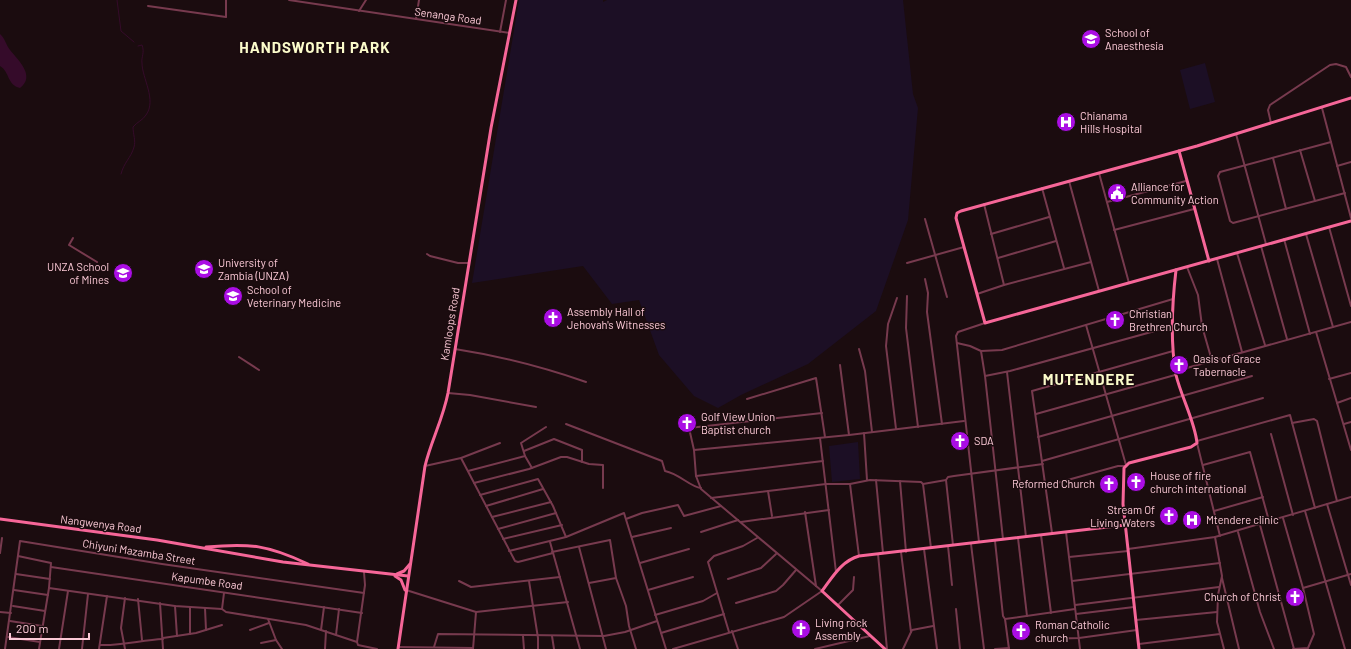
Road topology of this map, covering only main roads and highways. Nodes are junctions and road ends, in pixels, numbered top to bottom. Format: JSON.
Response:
{"nodes":[{"id":1,"x":516,"y":0,"type":"edge"},
{"id":2,"x":1351,"y":98,"type":"edge"},
{"id":3,"x":1179,"y":151,"type":"junction"},
{"id":4,"x":1351,"y":221,"type":"edge"},
{"id":5,"x":1209,"y":261,"type":"junction"},
{"id":6,"x":1176,"y":270,"type":"junction"},
{"id":7,"x":0,"y":520,"type":"edge"},
{"id":8,"x":1125,"y":525,"type":"junction"},
{"id":9,"x":200,"y":548,"type":"junction"},
{"id":10,"x":410,"y":564,"type":"junction"},
{"id":11,"x":311,"y":566,"type":"junction"},
{"id":12,"x":391,"y":575,"type":"junction"},
{"id":13,"x":408,"y":576,"type":"junction"},
{"id":14,"x":405,"y":596,"type":"junction"},
{"id":15,"x":398,"y":648,"type":"edge"},
{"id":16,"x":886,"y":649,"type":"edge"},
{"id":17,"x":1139,"y":649,"type":"edge"}],
"edges":[{"from":1,"to":10,"type":"main road","name":"Kamloops Road"},
{"from":2,"to":3,"type":"main road"},
{"from":3,"to":5,"type":"main road"},
{"from":3,"to":6,"type":"main road"},
{"from":4,"to":5,"type":"main road"},
{"from":5,"to":6,"type":"main road"},
{"from":6,"to":8,"type":"main road"},
{"from":7,"to":9,"type":"main road","name":"Nangwenya Road"},
{"from":8,"to":16,"type":"main road"},
{"from":8,"to":17,"type":"main road"},
{"from":9,"to":11,"type":"main road","name":"Nangwenya Road"},
{"from":9,"to":11,"type":"main road","name":"Nangwenya Road"},
{"from":10,"to":12,"type":"main road"},
{"from":10,"to":13,"type":"main road","name":"Kamloops Road"},
{"from":11,"to":12,"type":"main road","name":"Nangwenya Road"},
{"from":12,"to":13,"type":"main road","name":"Nangwenya Road"},
{"from":12,"to":14,"type":"main road"},
{"from":13,"to":14,"type":"main road","name":"Kamloops Road"},
{"from":14,"to":15,"type":"main road","name":"Kamloops Road"}]}
